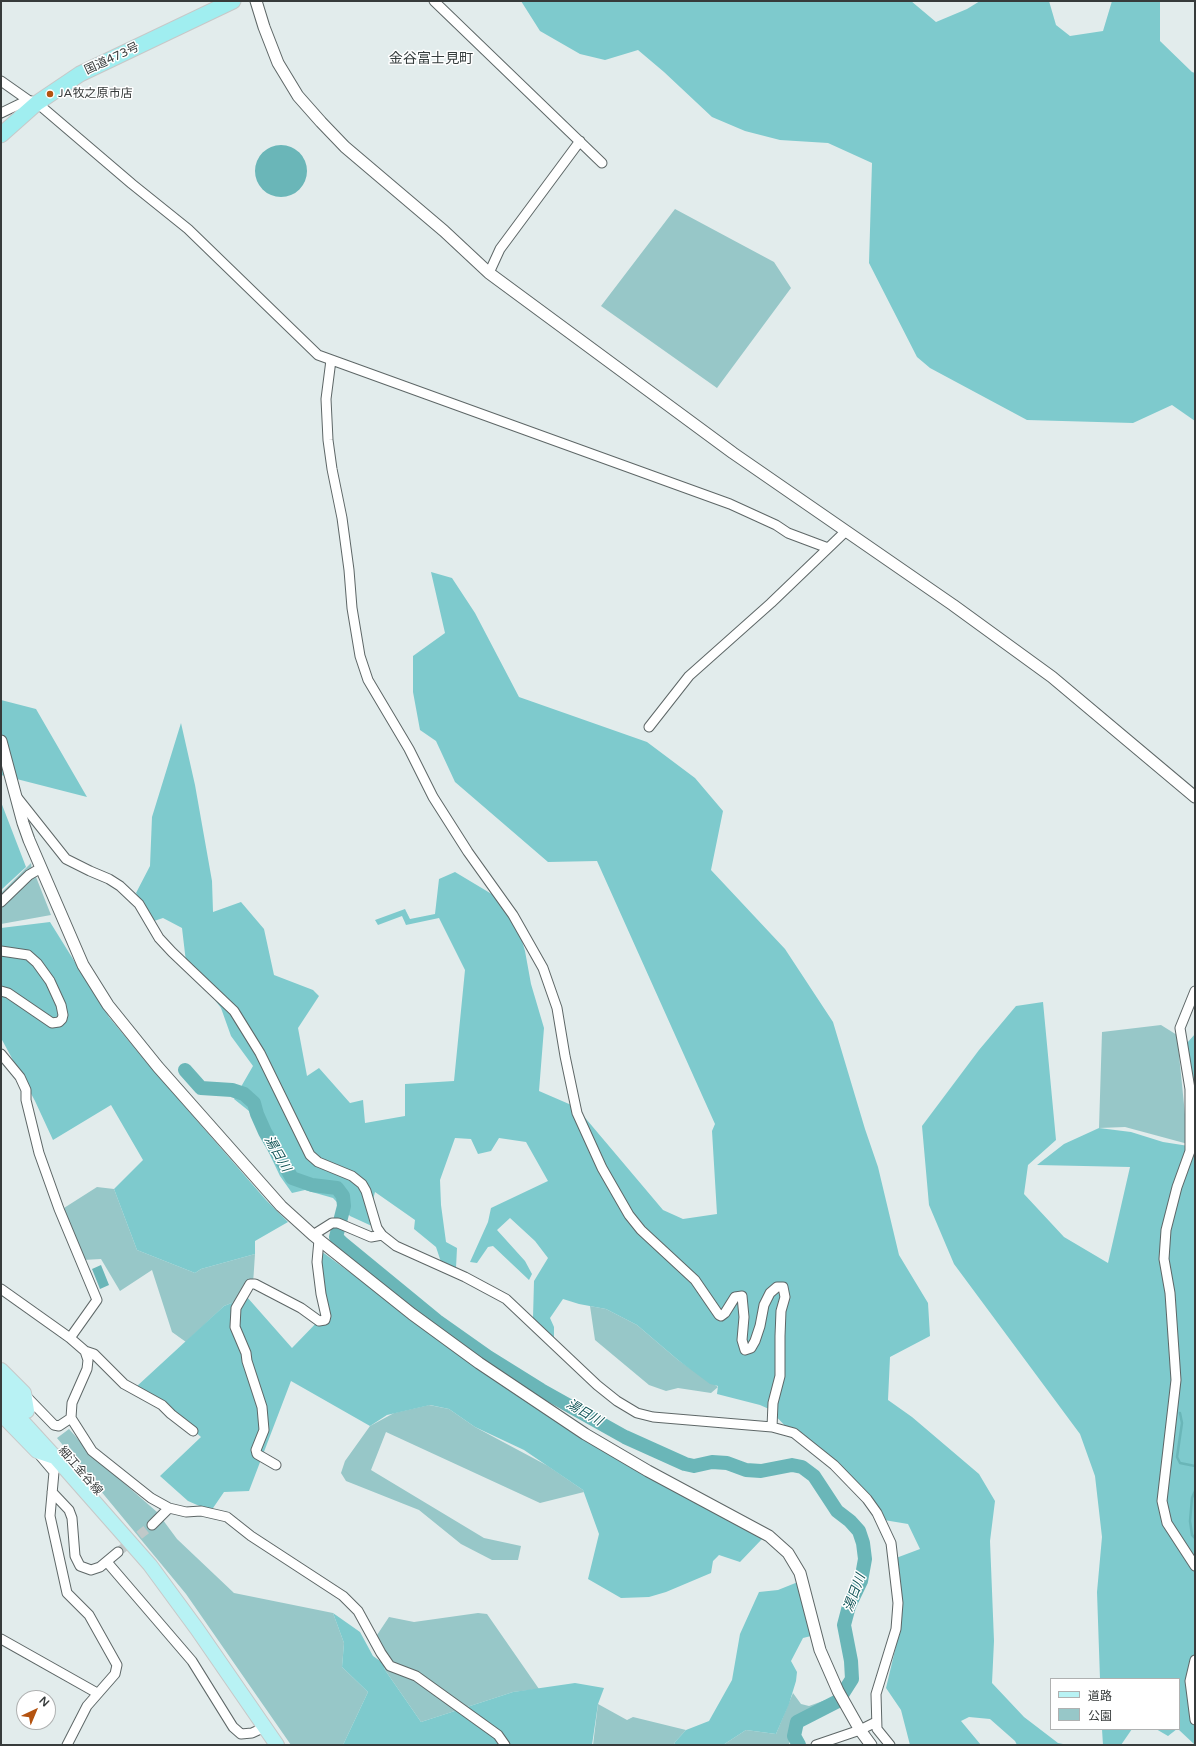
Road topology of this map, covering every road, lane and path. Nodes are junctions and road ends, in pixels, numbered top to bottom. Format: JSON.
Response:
{"nodes":[{"id":1,"x":233,"y":1,"type":"edge"},
{"id":2,"x":256,"y":1,"type":"edge"},
{"id":3,"x":434,"y":1,"type":"edge"},
{"id":4,"x":1,"y":81,"type":"edge"},
{"id":5,"x":32,"y":101,"type":"junction"},
{"id":6,"x":1,"y":113,"type":"edge"},
{"id":7,"x":1,"y":135,"type":"edge"},
{"id":8,"x":580,"y":141,"type":"junction"},
{"id":9,"x":602,"y":163,"type":"dead end"},
{"id":10,"x":489,"y":272,"type":"junction"},
{"id":11,"x":331,"y":360,"type":"junction"},
{"id":12,"x":846,"y":531,"type":"junction"},
{"id":13,"x":828,"y":548,"type":"junction"},
{"id":14,"x":649,"y":727,"type":"dead end"},
{"id":15,"x":1,"y":741,"type":"edge"},
{"id":16,"x":16,"y":796,"type":"junction"},
{"id":17,"x":1195,"y":797,"type":"edge"},
{"id":18,"x":41,"y":868,"type":"junction"},
{"id":19,"x":1,"y":902,"type":"edge"},
{"id":20,"x":1,"y":951,"type":"edge"},
{"id":21,"x":1,"y":991,"type":"edge"},
{"id":22,"x":1195,"y":991,"type":"edge"},
{"id":23,"x":1,"y":1054,"type":"edge"},
{"id":24,"x":382,"y":1235,"type":"junction"},
{"id":25,"x":316,"y":1238,"type":"junction"},
{"id":26,"x":1,"y":1290,"type":"edge"},
{"id":27,"x":70,"y":1338,"type":"junction"},
{"id":28,"x":85,"y":1351,"type":"junction"},
{"id":29,"x":1,"y":1370,"type":"edge"},
{"id":30,"x":1,"y":1385,"type":"edge"},
{"id":31,"x":24,"y":1393,"type":"junction"},
{"id":32,"x":1,"y":1398,"type":"edge"},
{"id":33,"x":27,"y":1411,"type":"junction"},
{"id":34,"x":1,"y":1414,"type":"edge"},
{"id":35,"x":71,"y":1418,"type":"junction"},
{"id":36,"x":772,"y":1426,"type":"junction"},
{"id":37,"x":193,"y":1432,"type":"dead end"},
{"id":38,"x":36,"y":1451,"type":"junction"},
{"id":39,"x":56,"y":1457,"type":"junction"},
{"id":40,"x":276,"y":1465,"type":"dead end"},
{"id":41,"x":52,"y":1492,"type":"junction"},
{"id":42,"x":169,"y":1508,"type":"junction"},
{"id":43,"x":152,"y":1525,"type":"tunnel mouth"},
{"id":44,"x":118,"y":1552,"type":"tunnel mouth"},
{"id":45,"x":107,"y":1562,"type":"junction"},
{"id":46,"x":150,"y":1565,"type":"junction"},
{"id":47,"x":1195,"y":1566,"type":"edge"},
{"id":48,"x":1,"y":1639,"type":"edge"},
{"id":49,"x":1195,"y":1660,"type":"edge"},
{"id":50,"x":98,"y":1693,"type":"junction"},
{"id":51,"x":1195,"y":1720,"type":"edge"},
{"id":52,"x":876,"y":1722,"type":"junction"},
{"id":53,"x":265,"y":1727,"type":"junction"},
{"id":54,"x":860,"y":1730,"type":"junction"},
{"id":55,"x":67,"y":1745,"type":"edge"},
{"id":56,"x":277,"y":1745,"type":"edge"},
{"id":57,"x":505,"y":1745,"type":"edge"},
{"id":58,"x":816,"y":1745,"type":"edge"},
{"id":59,"x":871,"y":1745,"type":"edge"},
{"id":60,"x":890,"y":1745,"type":"edge"}],
"edges":[{"from":1,"to":5,"type":"highway","name":"国道473号"},
{"from":2,"to":10,"type":"street"},
{"from":3,"to":8,"type":"street"},
{"from":4,"to":5,"type":"street"},
{"from":5,"to":6,"type":"street"},
{"from":5,"to":7,"type":"highway","name":"国道473号"},
{"from":5,"to":11,"type":"street"},
{"from":8,"to":9,"type":"street"},
{"from":8,"to":10,"type":"street"},
{"from":10,"to":12,"type":"street"},
{"from":11,"to":13,"type":"street"},
{"from":11,"to":36,"type":"street"},
{"from":12,"to":13,"type":"street"},
{"from":12,"to":17,"type":"street"},
{"from":13,"to":14,"type":"street"},
{"from":15,"to":16,"type":"street"},
{"from":16,"to":18,"type":"street"},
{"from":16,"to":24,"type":"street"},
{"from":18,"to":19,"type":"street"},
{"from":18,"to":25,"type":"street"},
{"from":20,"to":21,"type":"street"},
{"from":22,"to":47,"type":"street"},
{"from":23,"to":27,"type":"street"},
{"from":24,"to":25,"type":"street"},
{"from":24,"to":36,"type":"street"},
{"from":25,"to":40,"type":"street"},
{"from":25,"to":54,"type":"street"},
{"from":26,"to":27,"type":"street"},
{"from":27,"to":28,"type":"street"},
{"from":28,"to":35,"type":"street"},
{"from":28,"to":37,"type":"street"},
{"from":29,"to":31,"type":"main road"},
{"from":30,"to":33,"type":"main road","name":"細江金谷線"},
{"from":31,"to":33,"type":"main road"},
{"from":31,"to":35,"type":"street"},
{"from":32,"to":39,"type":"main road","name":"細江金谷線"},
{"from":33,"to":46,"type":"main road","name":"細江金谷線"},
{"from":34,"to":38,"type":"main road"},
{"from":35,"to":42,"type":"street"},
{"from":36,"to":52,"type":"street"},
{"from":38,"to":39,"type":"main road"},
{"from":38,"to":41,"type":"street"},
{"from":39,"to":46,"type":"main road","name":"細江金谷線"},
{"from":41,"to":45,"type":"street"},
{"from":41,"to":50,"type":"street"},
{"from":42,"to":43,"type":"street"},
{"from":42,"to":57,"type":"street"},
{"from":44,"to":45,"type":"street"},
{"from":45,"to":53,"type":"street"},
{"from":46,"to":53,"type":"main road","name":"細江金谷線"},
{"from":48,"to":50,"type":"street"},
{"from":49,"to":51,"type":"street"},
{"from":50,"to":55,"type":"street"},
{"from":52,"to":54,"type":"street"},
{"from":52,"to":60,"type":"street"},
{"from":53,"to":56,"type":"main road","name":"細江金谷線"},
{"from":54,"to":58,"type":"street"},
{"from":54,"to":59,"type":"street"}]}
